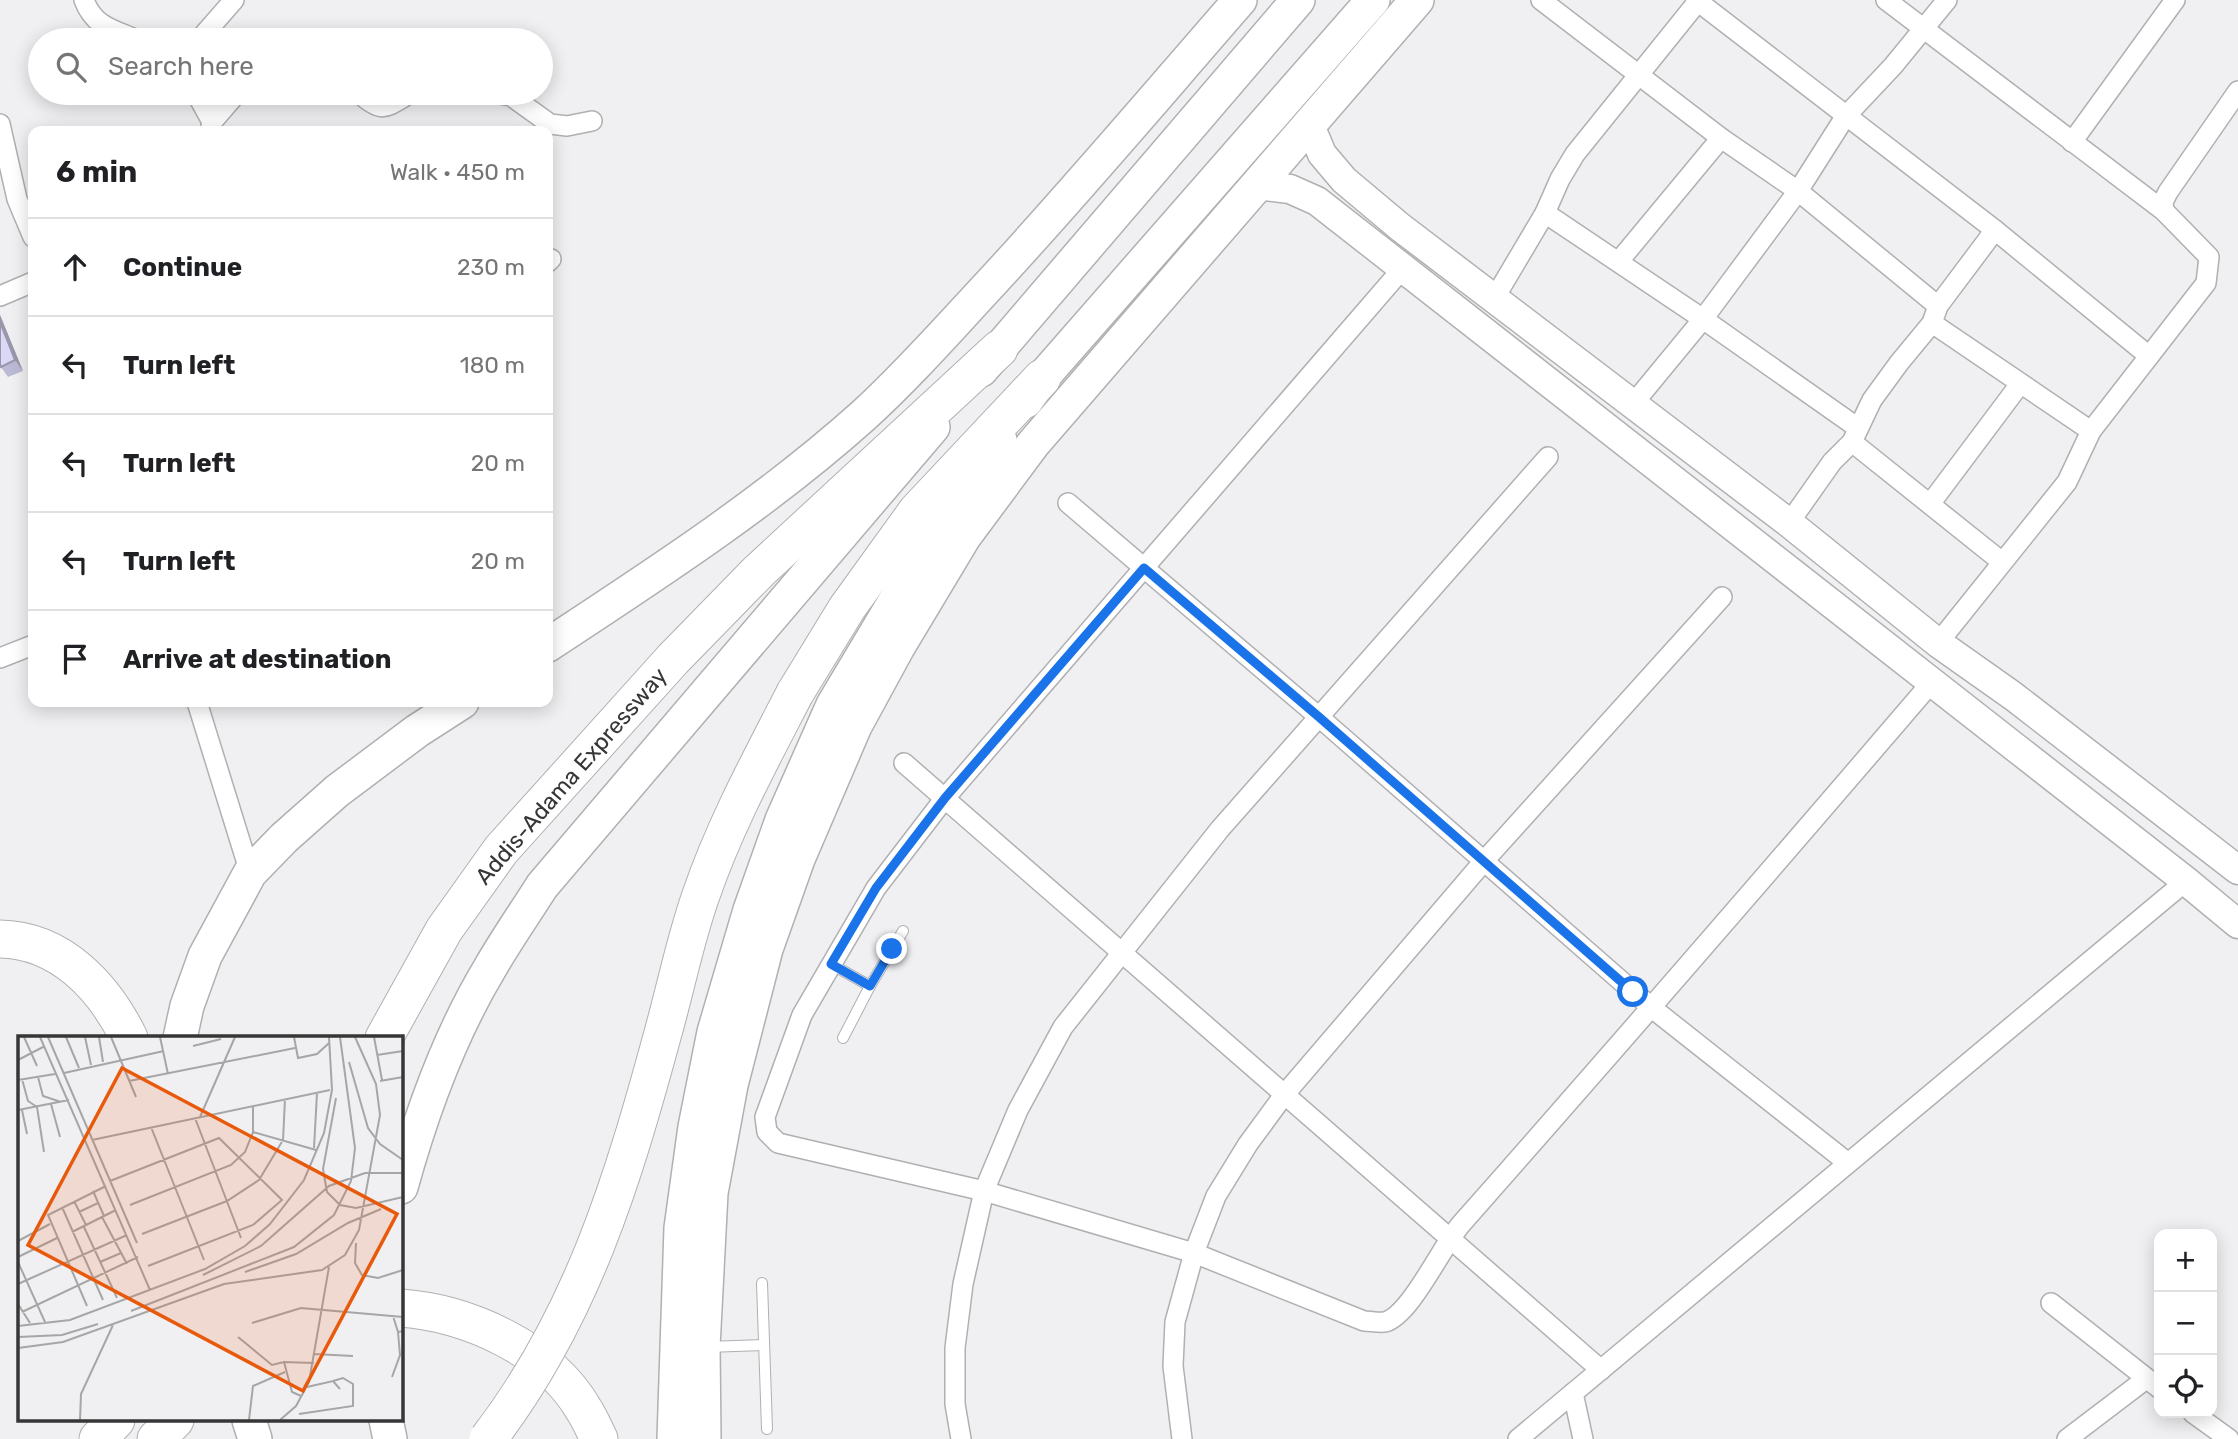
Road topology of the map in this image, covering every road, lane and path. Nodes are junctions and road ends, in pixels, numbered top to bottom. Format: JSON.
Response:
{"nodes":[{"id":1,"x":84,"y":0,"type":"edge"},
{"id":2,"x":234,"y":0,"type":"edge"},
{"id":3,"x":1240,"y":0,"type":"edge"},
{"id":4,"x":1298,"y":0,"type":"edge"},
{"id":5,"x":1373,"y":0,"type":"edge"},
{"id":6,"x":1417,"y":0,"type":"edge"},
{"id":7,"x":1541,"y":0,"type":"edge"},
{"id":8,"x":1886,"y":0,"type":"edge"},
{"id":9,"x":1947,"y":0,"type":"edge"},
{"id":10,"x":2175,"y":0,"type":"edge"},
{"id":11,"x":1698,"y":1,"type":"edge"},
{"id":12,"x":112,"y":28,"type":"edge"},
{"id":13,"x":210,"y":28,"type":"edge"},
{"id":14,"x":1923,"y":30,"type":"junction"},
{"id":15,"x":1639,"y":76,"type":"junction"},
{"id":16,"x":2238,"y":91,"type":"edge"},
{"id":17,"x":202,"y":105,"type":"edge"},
{"id":18,"x":228,"y":105,"type":"edge"},
{"id":19,"x":523,"y":105,"type":"edge"},
{"id":20,"x":1845,"y":117,"type":"junction"},
{"id":21,"x":592,"y":121,"type":"dead end"},
{"id":22,"x":1309,"y":123,"type":"junction"},
{"id":23,"x":0,"y":124,"type":"edge"},
{"id":24,"x":211,"y":126,"type":"edge"},
{"id":25,"x":1721,"y":138,"type":"junction"},
{"id":26,"x":2072,"y":142,"type":"junction"},
{"id":27,"x":1256,"y":185,"type":"junction"},
{"id":28,"x":1798,"y":191,"type":"junction"},
{"id":29,"x":2164,"y":211,"type":"junction"},
{"id":30,"x":1545,"y":213,"type":"junction"},
{"id":31,"x":28,"y":215,"type":"edge"},
{"id":32,"x":1995,"y":230,"type":"junction"},
{"id":33,"x":1619,"y":261,"type":"junction"},
{"id":34,"x":1403,"y":268,"type":"junction"},
{"id":35,"x":28,"y":284,"type":"edge"},
{"id":36,"x":0,"y":296,"type":"edge"},
{"id":37,"x":1494,"y":299,"type":"junction"},
{"id":38,"x":1935,"y":315,"type":"junction"},
{"id":39,"x":1703,"y":319,"type":"junction"},
{"id":40,"x":999,"y":349,"type":"junction"},
{"id":41,"x":2149,"y":356,"type":"junction"},
{"id":42,"x":1041,"y":378,"type":"junction"},
{"id":43,"x":2020,"y":384,"type":"junction"},
{"id":44,"x":1633,"y":404,"type":"junction"},
{"id":45,"x":2091,"y":431,"type":"junction"},
{"id":46,"x":1855,"y":435,"type":"junction"},
{"id":47,"x":1548,"y":457,"type":"dead end"},
{"id":48,"x":1068,"y":503,"type":"dead end"},
{"id":49,"x":1930,"y":504,"type":"junction"},
{"id":50,"x":1788,"y":523,"type":"junction"},
{"id":51,"x":2003,"y":562,"type":"junction"},
{"id":52,"x":1144,"y":568,"type":"junction"},
{"id":53,"x":1722,"y":597,"type":"dead end"},
{"id":54,"x":553,"y":643,"type":"edge"},
{"id":55,"x":1938,"y":643,"type":"junction"},
{"id":56,"x":28,"y":647,"type":"edge"},
{"id":57,"x":0,"y":658,"type":"edge"},
{"id":58,"x":1931,"y":683,"type":"junction"},
{"id":59,"x":199,"y":707,"type":"edge"},
{"id":60,"x":454,"y":707,"type":"edge"},
{"id":61,"x":1319,"y":717,"type":"junction"},
{"id":62,"x":904,"y":763,"type":"dead end"},
{"id":63,"x":945,"y":798,"type":"junction"},
{"id":64,"x":1483,"y":861,"type":"junction"},
{"id":65,"x":2238,"y":870,"type":"edge"},
{"id":66,"x":250,"y":873,"type":"junction"},
{"id":67,"x":2186,"y":881,"type":"junction"},
{"id":68,"x":2238,"y":924,"type":"edge"},
{"id":69,"x":903,"y":931,"type":"dead end"},
{"id":70,"x":0,"y":939,"type":"edge"},
{"id":71,"x":1121,"y":952,"type":"junction"},
{"id":72,"x":831,"y":964,"type":"junction"},
{"id":73,"x":870,"y":986,"type":"junction"},
{"id":74,"x":1652,"y":1008,"type":"junction"},
{"id":75,"x":128,"y":1036,"type":"edge"},
{"id":76,"x":180,"y":1036,"type":"edge"},
{"id":77,"x":385,"y":1036,"type":"edge"},
{"id":78,"x":843,"y":1038,"type":"dead end"},
{"id":79,"x":1284,"y":1095,"type":"junction"},
{"id":80,"x":1848,"y":1163,"type":"junction"},
{"id":81,"x":402,"y":1183,"type":"edge"},
{"id":82,"x":984,"y":1191,"type":"junction"},
{"id":83,"x":1449,"y":1237,"type":"junction"},
{"id":84,"x":1194,"y":1253,"type":"junction"},
{"id":85,"x":762,"y":1283,"type":"dead end"},
{"id":86,"x":2051,"y":1303,"type":"dead end"},
{"id":87,"x":402,"y":1308,"type":"edge"},
{"id":88,"x":764,"y":1345,"type":"junction"},
{"id":89,"x":703,"y":1347,"type":"junction"},
{"id":90,"x":1601,"y":1370,"type":"junction"},
{"id":91,"x":2153,"y":1384,"type":"edge"},
{"id":92,"x":1573,"y":1393,"type":"junction"},
{"id":93,"x":2200,"y":1418,"type":"edge"},
{"id":94,"x":114,"y":1422,"type":"edge"},
{"id":95,"x":173,"y":1422,"type":"edge"},
{"id":96,"x":250,"y":1422,"type":"edge"},
{"id":97,"x":767,"y":1429,"type":"dead end"},
{"id":98,"x":98,"y":1439,"type":"edge"},
{"id":99,"x":156,"y":1439,"type":"edge"},
{"id":100,"x":255,"y":1439,"type":"edge"},
{"id":101,"x":488,"y":1439,"type":"edge"},
{"id":102,"x":599,"y":1439,"type":"edge"},
{"id":103,"x":674,"y":1439,"type":"edge"},
{"id":104,"x":704,"y":1439,"type":"edge"},
{"id":105,"x":961,"y":1439,"type":"edge"},
{"id":106,"x":1182,"y":1439,"type":"edge"},
{"id":107,"x":1518,"y":1439,"type":"edge"},
{"id":108,"x":1583,"y":1439,"type":"edge"},
{"id":109,"x":2067,"y":1439,"type":"edge"},
{"id":110,"x":2229,"y":1439,"type":"edge"}],
"edges":[{"from":1,"to":12,"type":"street"},
{"from":2,"to":13,"type":"street"},
{"from":3,"to":54,"type":"highway"},
{"from":4,"to":40,"type":"highway"},
{"from":5,"to":42,"type":"highway"},
{"from":6,"to":22,"type":"highway"},
{"from":7,"to":15,"type":"street"},
{"from":8,"to":14,"type":"street"},
{"from":9,"to":14,"type":"street"},
{"from":10,"to":26,"type":"street"},
{"from":11,"to":15,"type":"street"},
{"from":11,"to":20,"type":"street"},
{"from":14,"to":20,"type":"street"},
{"from":14,"to":26,"type":"street"},
{"from":15,"to":25,"type":"street"},
{"from":15,"to":30,"type":"street"},
{"from":16,"to":29,"type":"street"},
{"from":17,"to":24,"type":"street"},
{"from":18,"to":24,"type":"street"},
{"from":19,"to":21,"type":"street"},
{"from":20,"to":28,"type":"street"},
{"from":20,"to":32,"type":"street"},
{"from":22,"to":27,"type":"highway"},
{"from":22,"to":37,"type":"main road"},
{"from":23,"to":31,"type":"street"},
{"from":25,"to":28,"type":"street"},
{"from":25,"to":33,"type":"street"},
{"from":26,"to":29,"type":"street"},
{"from":27,"to":34,"type":"main road"},
{"from":27,"to":89,"type":"highway"},
{"from":28,"to":38,"type":"street"},
{"from":28,"to":39,"type":"street"},
{"from":29,"to":41,"type":"street"},
{"from":30,"to":33,"type":"street"},
{"from":30,"to":37,"type":"street"},
{"from":32,"to":38,"type":"street"},
{"from":32,"to":41,"type":"street"},
{"from":33,"to":39,"type":"street"},
{"from":34,"to":52,"type":"street"},
{"from":34,"to":58,"type":"main road"},
{"from":35,"to":36,"type":"street"},
{"from":37,"to":44,"type":"main road"},
{"from":38,"to":43,"type":"street"},
{"from":38,"to":46,"type":"street"},
{"from":39,"to":44,"type":"street"},
{"from":39,"to":46,"type":"street"},
{"from":40,"to":77,"type":"highway","name":"Addis-Adama Expressway"},
{"from":40,"to":81,"type":"highway"},
{"from":41,"to":45,"type":"street"},
{"from":42,"to":101,"type":"highway","bridge":true},
{"from":42,"to":103,"type":"highway"},
{"from":43,"to":45,"type":"street"},
{"from":43,"to":49,"type":"street"},
{"from":44,"to":50,"type":"main road"},
{"from":45,"to":51,"type":"street"},
{"from":46,"to":49,"type":"street"},
{"from":46,"to":50,"type":"street"},
{"from":47,"to":61,"type":"street"},
{"from":48,"to":52,"type":"street"},
{"from":49,"to":51,"type":"street"},
{"from":50,"to":55,"type":"main road"},
{"from":51,"to":55,"type":"street"},
{"from":52,"to":61,"type":"street"},
{"from":52,"to":63,"type":"street"},
{"from":53,"to":64,"type":"street"},
{"from":55,"to":65,"type":"main road"},
{"from":56,"to":57,"type":"street"},
{"from":58,"to":67,"type":"main road"},
{"from":58,"to":74,"type":"street"},
{"from":59,"to":66,"type":"street"},
{"from":60,"to":66,"type":"highway"},
{"from":61,"to":64,"type":"street"},
{"from":61,"to":71,"type":"street"},
{"from":62,"to":63,"type":"street"},
{"from":63,"to":71,"type":"street"},
{"from":63,"to":72,"type":"street"},
{"from":64,"to":74,"type":"street"},
{"from":64,"to":79,"type":"street"},
{"from":66,"to":76,"type":"highway"},
{"from":67,"to":68,"type":"main road"},
{"from":67,"to":80,"type":"street"},
{"from":69,"to":73,"type":"lane"},
{"from":70,"to":75,"type":"highway"},
{"from":71,"to":79,"type":"street"},
{"from":71,"to":82,"type":"street"},
{"from":72,"to":73,"type":"lane"},
{"from":72,"to":82,"type":"street"},
{"from":73,"to":78,"type":"lane"},
{"from":74,"to":80,"type":"street"},
{"from":74,"to":83,"type":"street"},
{"from":79,"to":83,"type":"street"},
{"from":79,"to":84,"type":"street"},
{"from":80,"to":90,"type":"street"},
{"from":82,"to":84,"type":"street"},
{"from":82,"to":105,"type":"street"},
{"from":83,"to":84,"type":"street"},
{"from":83,"to":90,"type":"street"},
{"from":84,"to":106,"type":"street"},
{"from":85,"to":88,"type":"lane"},
{"from":86,"to":91,"type":"street"},
{"from":87,"to":102,"type":"highway"},
{"from":88,"to":89,"type":"lane"},
{"from":88,"to":97,"type":"lane"},
{"from":89,"to":104,"type":"highway"},
{"from":90,"to":92,"type":"street"},
{"from":91,"to":109,"type":"street"},
{"from":92,"to":107,"type":"street"},
{"from":92,"to":108,"type":"street"},
{"from":93,"to":110,"type":"street"},
{"from":94,"to":98,"type":"highway"},
{"from":95,"to":99,"type":"highway"},
{"from":96,"to":100,"type":"highway"}]}
